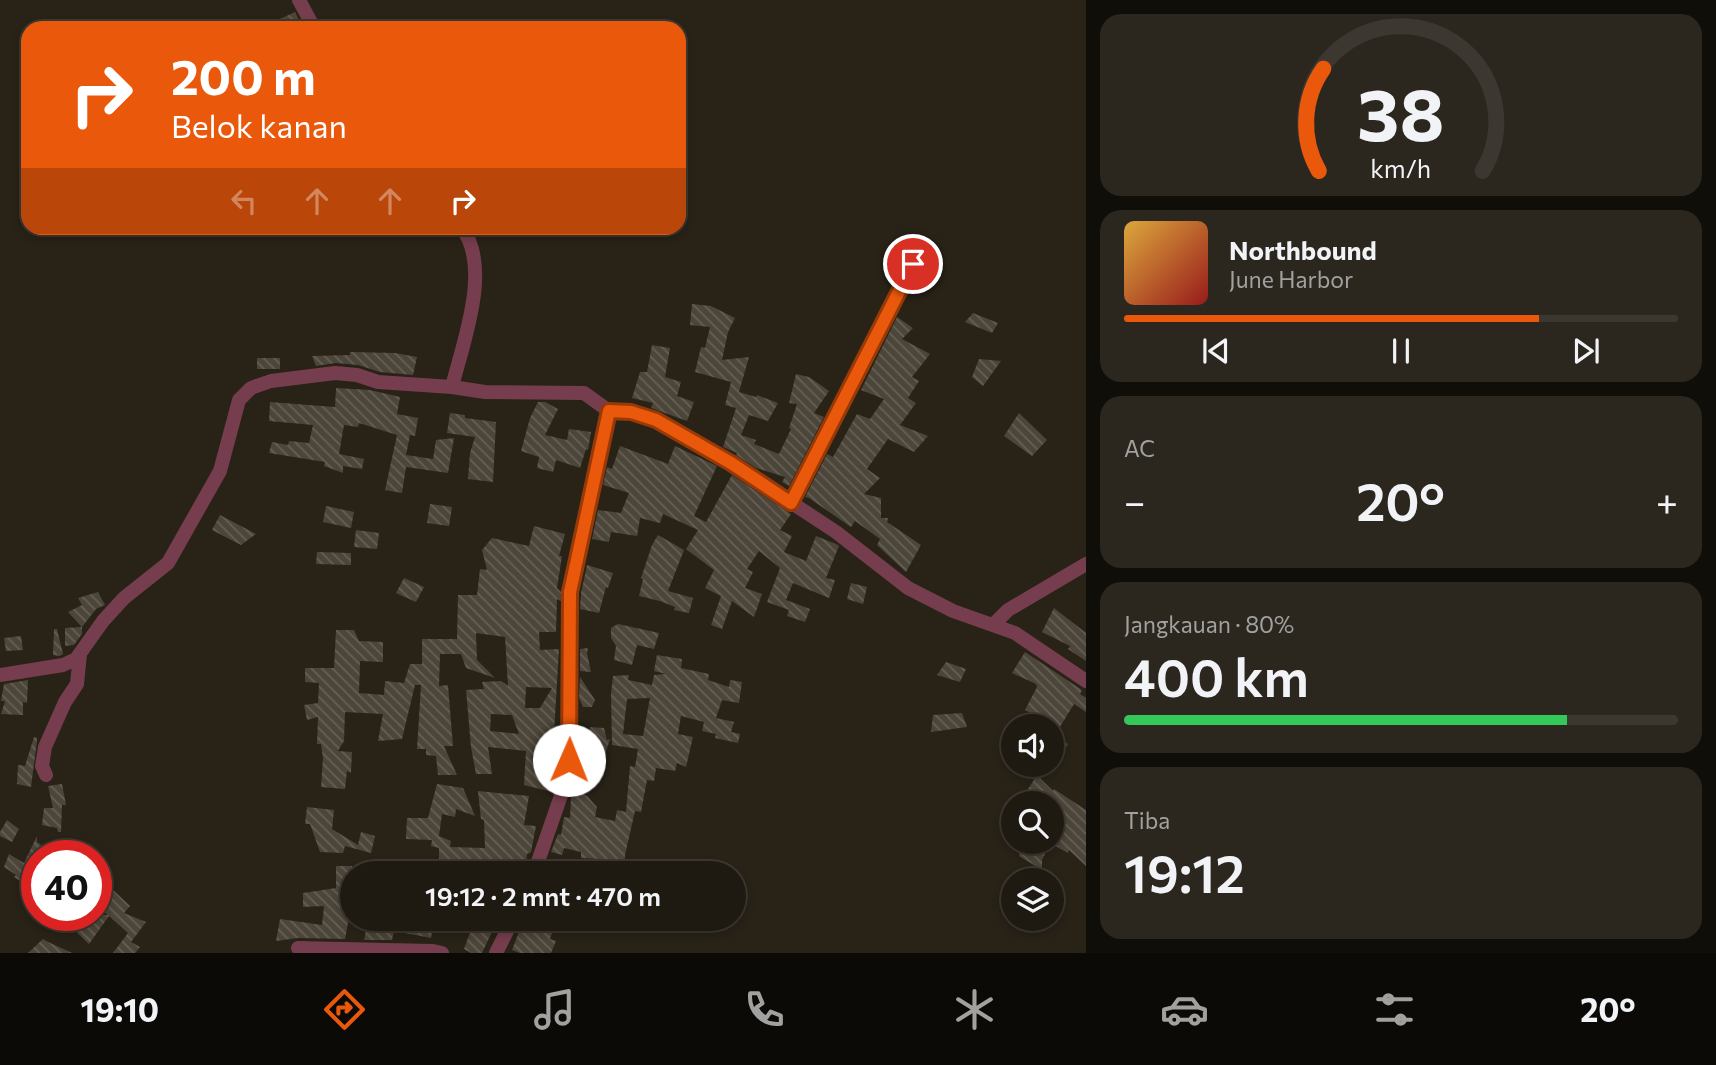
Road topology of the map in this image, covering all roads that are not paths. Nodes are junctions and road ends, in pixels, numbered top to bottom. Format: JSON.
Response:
{"nodes":[{"id":1,"x":299,"y":0,"type":"edge"},
{"id":2,"x":310,"y":21,"type":"edge"},
{"id":3,"x":466,"y":235,"type":"edge"},
{"id":4,"x":913,"y":264,"type":"dead end"},
{"id":5,"x":453,"y":387,"type":"junction"},
{"id":6,"x":609,"y":411,"type":"junction"},
{"id":7,"x":791,"y":503,"type":"junction"},
{"id":8,"x":1086,"y":564,"type":"edge"},
{"id":9,"x":993,"y":625,"type":"junction"},
{"id":10,"x":80,"y":654,"type":"junction"},
{"id":11,"x":0,"y":675,"type":"edge"},
{"id":12,"x":1086,"y":681,"type":"edge"},
{"id":13,"x":46,"y":775,"type":"dead end"},
{"id":14,"x":538,"y":861,"type":"edge"},
{"id":15,"x":507,"y":931,"type":"edge"},
{"id":16,"x":298,"y":948,"type":"dead end"},
{"id":17,"x":442,"y":953,"type":"edge"},
{"id":18,"x":496,"y":953,"type":"edge"}],
"edges":[{"from":1,"to":2,"type":"street"},
{"from":3,"to":5,"type":"street"},
{"from":4,"to":7,"type":"street"},
{"from":5,"to":6,"type":"street"},
{"from":5,"to":10,"type":"street"},
{"from":6,"to":7,"type":"street"},
{"from":6,"to":14,"type":"street"},
{"from":7,"to":9,"type":"street"},
{"from":8,"to":9,"type":"street"},
{"from":9,"to":12,"type":"street"},
{"from":10,"to":11,"type":"street"},
{"from":10,"to":13,"type":"street"},
{"from":15,"to":18,"type":"street"},
{"from":16,"to":17,"type":"street"}]}
